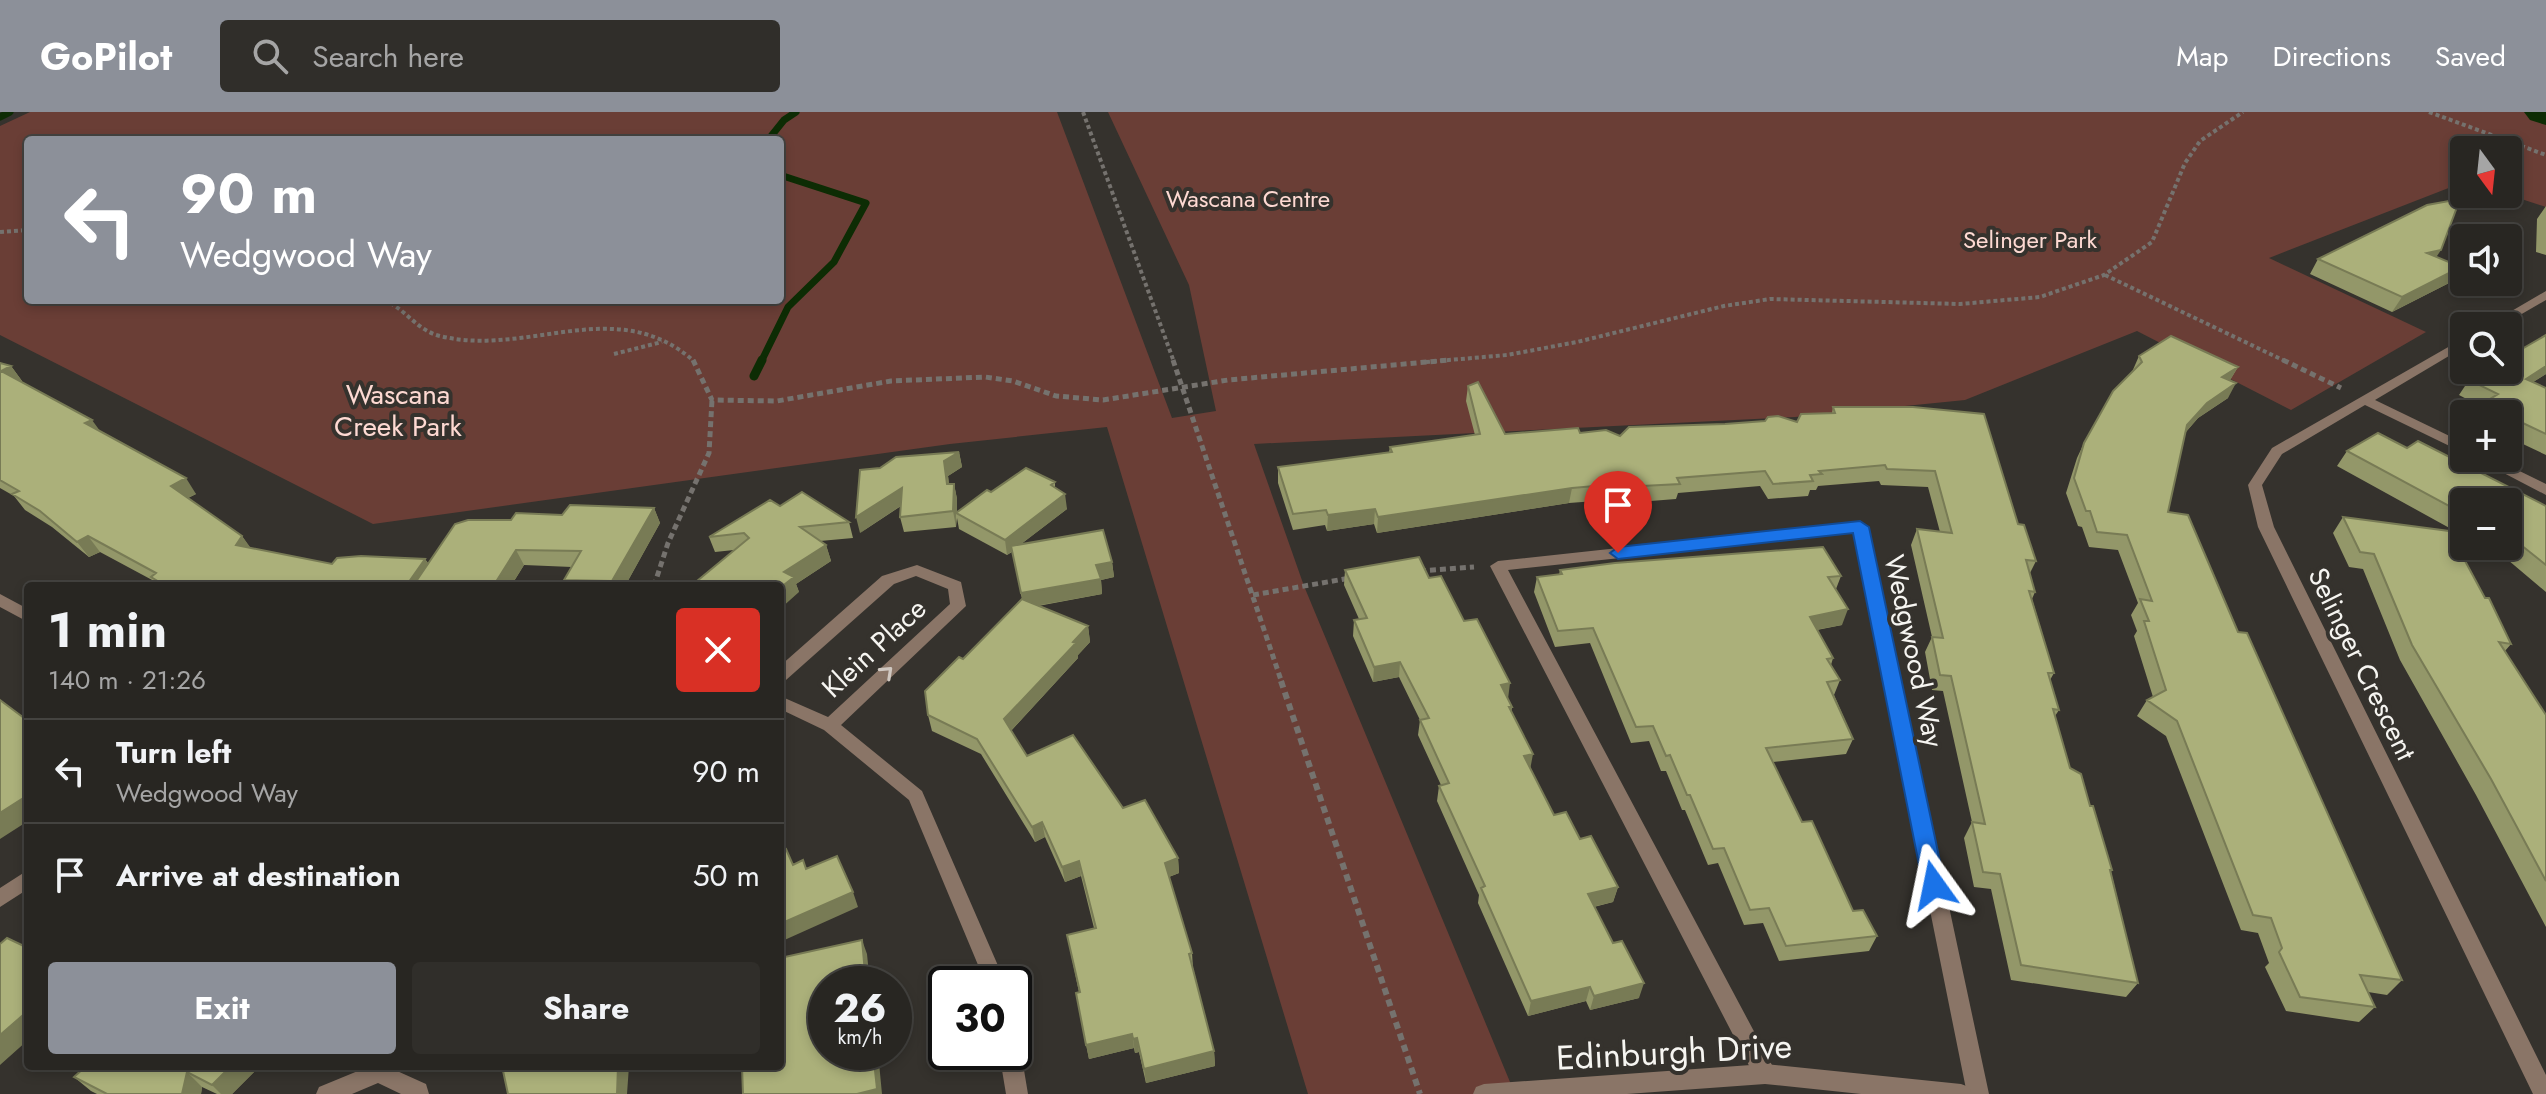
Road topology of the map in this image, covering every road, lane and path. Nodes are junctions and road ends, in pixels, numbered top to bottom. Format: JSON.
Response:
{"nodes":[{"id":1,"x":1083,"y":112,"type":"edge"},
{"id":2,"x":2243,"y":112,"type":"edge"},
{"id":3,"x":2429,"y":112,"type":"edge"},
{"id":4,"x":2546,"y":155,"type":"edge"},
{"id":5,"x":24,"y":230,"type":"edge"},
{"id":6,"x":0,"y":232,"type":"edge"},
{"id":7,"x":2104,"y":275,"type":"junction"},
{"id":8,"x":2546,"y":295,"type":"edge"},
{"id":9,"x":394,"y":304,"type":"edge"},
{"id":10,"x":2516,"y":312,"type":"edge"},
{"id":11,"x":663,"y":341,"type":"junction"},
{"id":12,"x":2450,"y":350,"type":"edge"},
{"id":13,"x":614,"y":354,"type":"dead end"},
{"id":14,"x":1183,"y":387,"type":"junction"},
{"id":15,"x":712,"y":400,"type":"junction"},
{"id":16,"x":2365,"y":400,"type":"junction"},
{"id":17,"x":2450,"y":442,"type":"edge"},
{"id":18,"x":2510,"y":472,"type":"edge"},
{"id":19,"x":2546,"y":490,"type":"edge"},
{"id":20,"x":1498,"y":566,"type":"junction"},
{"id":21,"x":1409,"y":571,"type":"edge"},
{"id":22,"x":1363,"y":576,"type":"edge"},
{"id":23,"x":655,"y":582,"type":"edge"},
{"id":24,"x":1253,"y":595,"type":"junction"},
{"id":25,"x":0,"y":600,"type":"edge"},
{"id":26,"x":24,"y":614,"type":"edge"},
{"id":27,"x":784,"y":672,"type":"edge"},
{"id":28,"x":784,"y":704,"type":"edge"},
{"id":29,"x":830,"y":725,"type":"junction"},
{"id":30,"x":24,"y":881,"type":"edge"},
{"id":31,"x":0,"y":899,"type":"edge"},
{"id":32,"x":988,"y":966,"type":"edge"},
{"id":33,"x":1013,"y":1070,"type":"edge"},
{"id":34,"x":1765,"y":1074,"type":"junction"},
{"id":35,"x":1837,"y":1087,"type":"edge"},
{"id":36,"x":327,"y":1094,"type":"edge"},
{"id":37,"x":418,"y":1094,"type":"edge"},
{"id":38,"x":1017,"y":1094,"type":"edge"},
{"id":39,"x":1420,"y":1094,"type":"edge"},
{"id":40,"x":1484,"y":1094,"type":"edge"},
{"id":41,"x":1961,"y":1094,"type":"edge"},
{"id":42,"x":1978,"y":1094,"type":"edge"},
{"id":43,"x":2544,"y":1094,"type":"edge"}],
"edges":[{"from":1,"to":14,"type":"path"},
{"from":2,"to":7,"type":"path"},
{"from":3,"to":4,"type":"path"},
{"from":5,"to":6,"type":"path"},
{"from":7,"to":14,"type":"path"},
{"from":7,"to":16,"type":"path"},
{"from":8,"to":10,"type":"street"},
{"from":9,"to":11,"type":"path"},
{"from":11,"to":13,"type":"path"},
{"from":11,"to":15,"type":"path"},
{"from":12,"to":16,"type":"street","name":"Selinger Crescent"},
{"from":14,"to":15,"type":"path"},
{"from":14,"to":24,"type":"path"},
{"from":15,"to":23,"type":"path"},
{"from":16,"to":17,"type":"street"},
{"from":16,"to":43,"type":"street","name":"Selinger Crescent"},
{"from":18,"to":19,"type":"street"},
{"from":20,"to":21,"type":"path"},
{"from":20,"to":34,"type":"street"},
{"from":20,"to":42,"type":"street","name":"Wedgwood Way"},
{"from":22,"to":24,"type":"path"},
{"from":24,"to":39,"type":"path"},
{"from":25,"to":26,"type":"street"},
{"from":29,"to":27,"type":"street","name":"Klein Place","one_way":true},
{"from":28,"to":29,"type":"street"},
{"from":29,"to":32,"type":"street"},
{"from":30,"to":31,"type":"street"},
{"from":33,"to":38,"type":"street"},
{"from":34,"to":35,"type":"street","name":"Edinburgh Drive"},
{"from":34,"to":40,"type":"street","name":"Edinburgh Drive"},
{"from":35,"to":41,"type":"street","name":"Edinburgh Drive"},
{"from":36,"to":37,"type":"street"}]}
